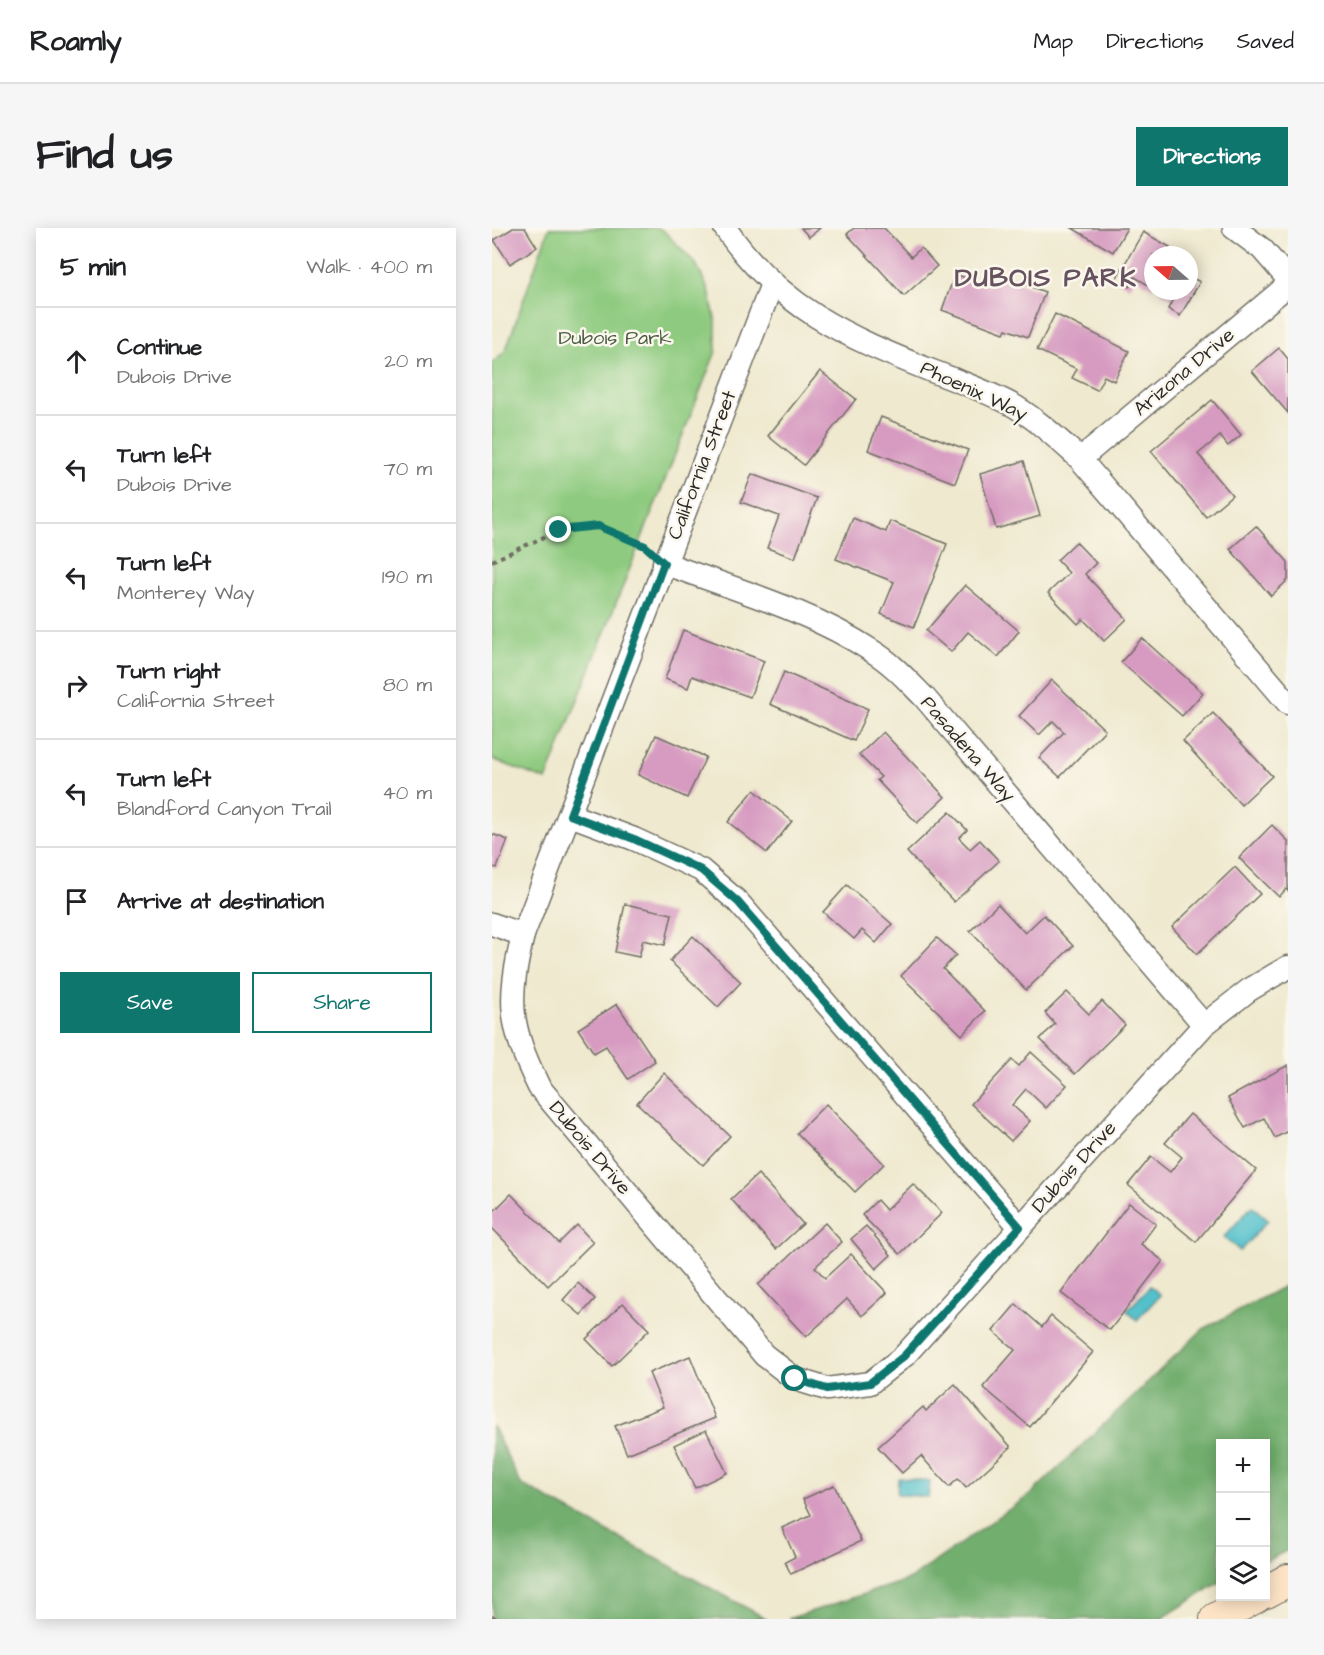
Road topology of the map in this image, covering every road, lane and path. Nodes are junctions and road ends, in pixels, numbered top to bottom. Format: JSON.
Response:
{"nodes":[{"id":1,"x":725,"y":228,"type":"edge"},
{"id":2,"x":1234,"y":228,"type":"edge"},
{"id":3,"x":1288,"y":279,"type":"edge"},
{"id":4,"x":772,"y":284,"type":"junction"},
{"id":5,"x":1288,"y":285,"type":"edge"},
{"id":6,"x":1080,"y":459,"type":"junction"},
{"id":7,"x":492,"y":561,"type":"edge"},
{"id":8,"x":664,"y":563,"type":"junction"},
{"id":9,"x":1288,"y":703,"type":"edge"},
{"id":10,"x":570,"y":815,"type":"junction"},
{"id":11,"x":492,"y":924,"type":"edge"},
{"id":12,"x":523,"y":935,"type":"junction"},
{"id":13,"x":1288,"y":967,"type":"edge"},
{"id":14,"x":1204,"y":1025,"type":"junction"},
{"id":15,"x":539,"y":1087,"type":"joint"},
{"id":16,"x":1020,"y":1227,"type":"junction"},
{"id":17,"x":1288,"y":1580,"type":"edge"},
{"id":18,"x":1270,"y":1590,"type":"edge"},
{"id":19,"x":1248,"y":1601,"type":"edge"},
{"id":20,"x":492,"y":1616,"type":"edge"},
{"id":21,"x":496,"y":1619,"type":"edge"},
{"id":22,"x":1216,"y":1619,"type":"edge"}],
"edges":[{"from":1,"to":4,"type":"street","name":"Phoenix Way"},
{"from":2,"to":3,"type":"street"},
{"from":4,"to":6,"type":"street","name":"Phoenix Way"},
{"from":4,"to":8,"type":"street","name":"California Street"},
{"from":5,"to":6,"type":"street","name":"Arizona Drive"},
{"from":6,"to":9,"type":"street","name":"Phoenix Way"},
{"from":7,"to":8,"type":"path"},
{"from":8,"to":10,"type":"street","name":"California Street"},
{"from":8,"to":14,"type":"street","name":"Pasadena Way"},
{"from":10,"to":12,"type":"street","name":"California Street"},
{"from":10,"to":16,"type":"street"},
{"from":11,"to":12,"type":"street"},
{"from":12,"to":15,"type":"street","name":"California Street"},
{"from":13,"to":14,"type":"street","name":"Dubois Drive"},
{"from":14,"to":16,"type":"street","name":"Dubois Drive"},
{"from":15,"to":16,"type":"street","name":"Dubois Drive"},
{"from":17,"to":18,"type":"street"},
{"from":19,"to":22,"type":"street"},
{"from":20,"to":21,"type":"path"}]}
